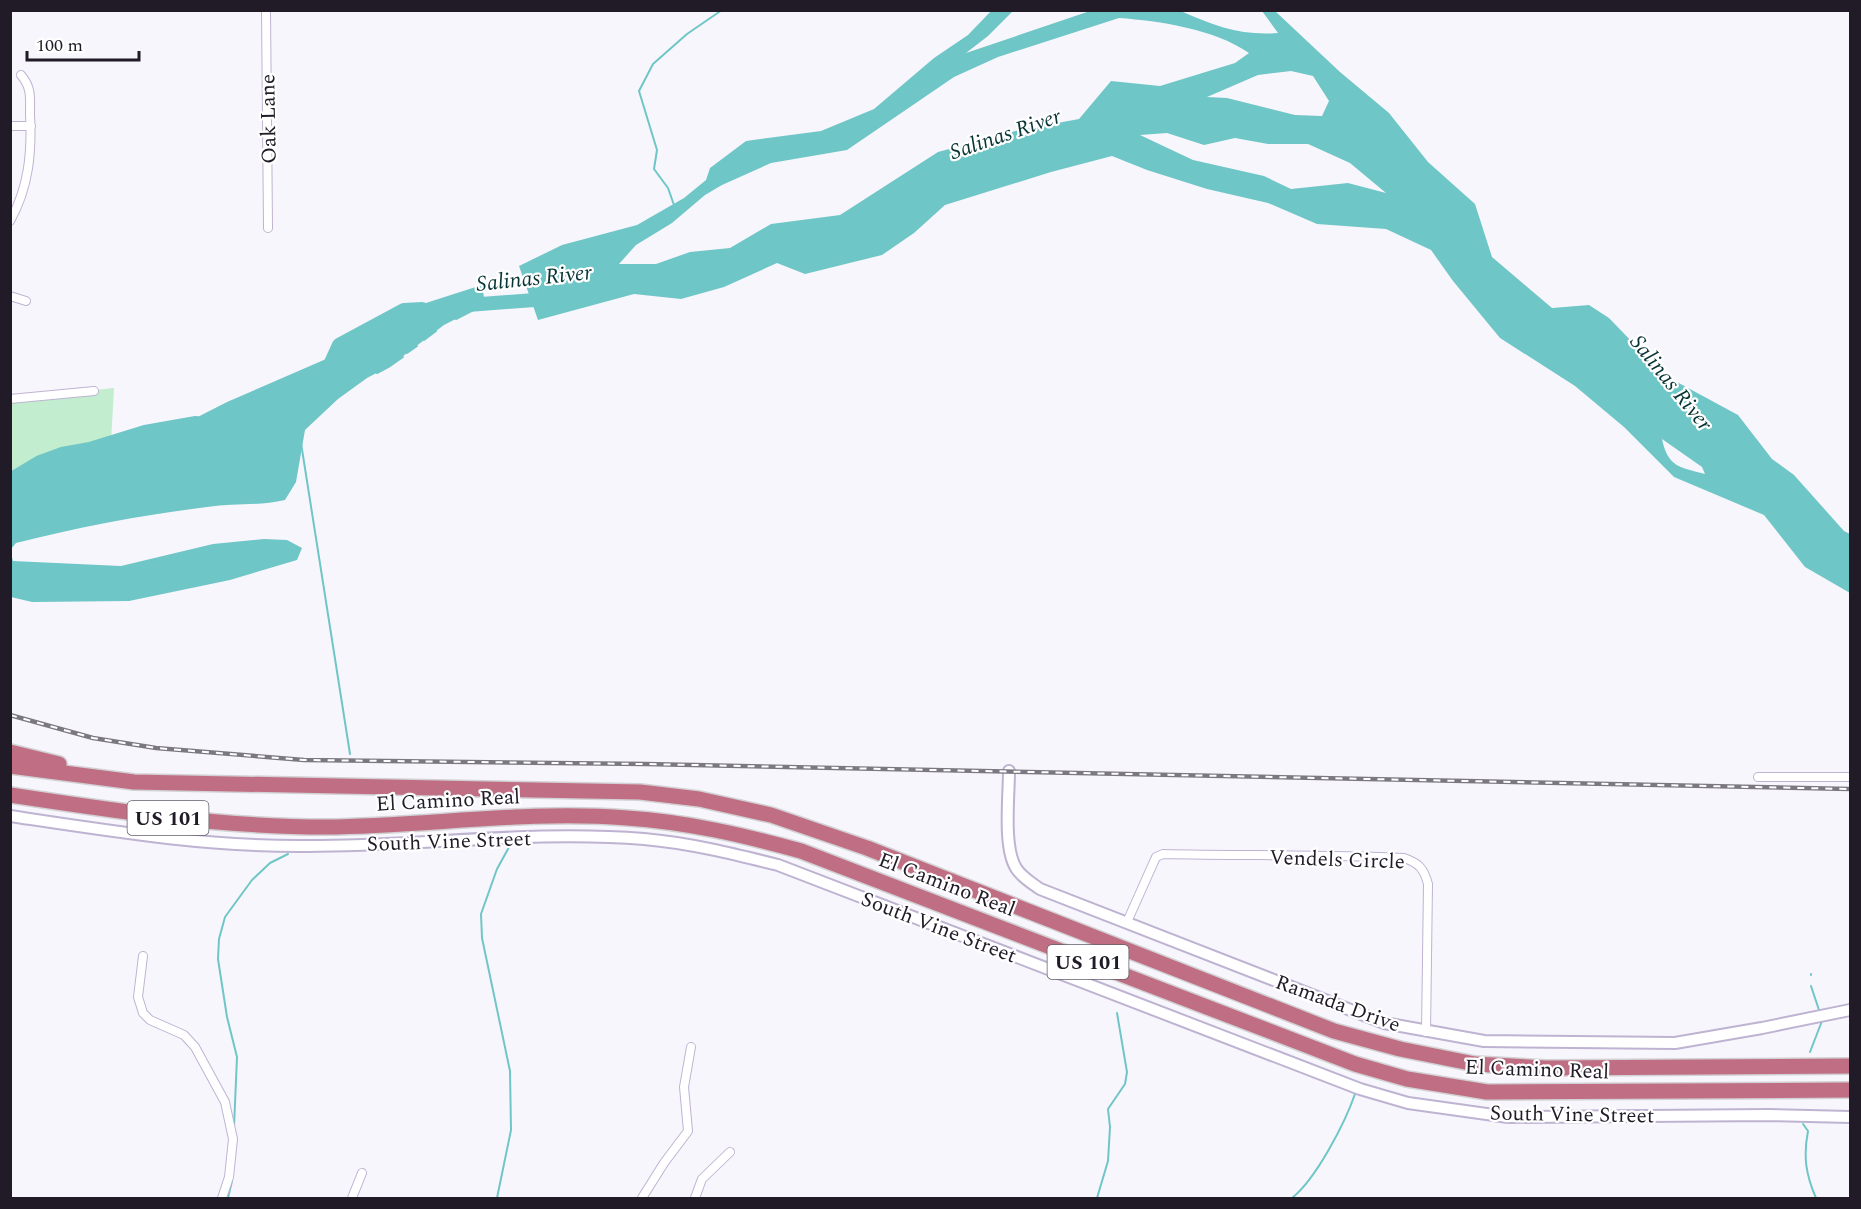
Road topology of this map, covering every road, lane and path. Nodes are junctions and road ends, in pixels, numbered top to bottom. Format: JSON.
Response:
{"nodes":[{"id":1,"x":266,"y":10,"type":"edge"},
{"id":2,"x":21,"y":75,"type":"dead end"},
{"id":3,"x":10,"y":126,"type":"edge"},
{"id":4,"x":31,"y":126,"type":"junction"},
{"id":5,"x":10,"y":220,"type":"edge"},
{"id":6,"x":268,"y":228,"type":"dead end"},
{"id":7,"x":10,"y":296,"type":"edge"},
{"id":8,"x":26,"y":301,"type":"dead end"},
{"id":9,"x":94,"y":391,"type":"dead end"},
{"id":10,"x":10,"y":399,"type":"edge"},
{"id":11,"x":10,"y":752,"type":"edge"},
{"id":12,"x":10,"y":765,"type":"edge"},
{"id":13,"x":1009,"y":771,"type":"dead end"},
{"id":14,"x":1758,"y":777,"type":"dead end"},
{"id":15,"x":1851,"y":777,"type":"edge"},
{"id":16,"x":134,"y":783,"type":"junction"},
{"id":17,"x":10,"y":795,"type":"edge"},
{"id":18,"x":10,"y":816,"type":"edge"},
{"id":19,"x":1127,"y":922,"type":"junction"},
{"id":20,"x":143,"y":956,"type":"dead end"},
{"id":21,"x":1851,"y":1010,"type":"edge"},
{"id":22,"x":1426,"y":1032,"type":"junction"},
{"id":23,"x":691,"y":1047,"type":"dead end"},
{"id":24,"x":1851,"y":1066,"type":"edge"},
{"id":25,"x":1851,"y":1090,"type":"edge"},
{"id":26,"x":1851,"y":1117,"type":"edge"},
{"id":27,"x":730,"y":1152,"type":"dead end"},
{"id":28,"x":362,"y":1173,"type":"dead end"},
{"id":29,"x":222,"y":1198,"type":"edge"},
{"id":30,"x":352,"y":1198,"type":"edge"},
{"id":31,"x":642,"y":1198,"type":"edge"},
{"id":32,"x":695,"y":1198,"type":"edge"}],
"edges":[{"from":1,"to":6,"type":"street","name":"Oak Lane"},
{"from":2,"to":4,"type":"street"},
{"from":3,"to":4,"type":"street"},
{"from":4,"to":5,"type":"street"},
{"from":7,"to":8,"type":"street"},
{"from":9,"to":10,"type":"street"},
{"from":11,"to":16,"type":"highway"},
{"from":12,"to":16,"type":"highway","name":"El Camino Real","number":"US 101"},
{"from":13,"to":19,"type":"street","name":"Ramada Drive"},
{"from":14,"to":15,"type":"street"},
{"from":16,"to":24,"type":"highway","name":"El Camino Real","number":"US 101"},
{"from":17,"to":25,"type":"highway","name":"El Camino Real","number":"US 101"},
{"from":18,"to":26,"type":"street","name":"South Vine Street"},
{"from":19,"to":22,"type":"street","name":"Ramada Drive"},
{"from":19,"to":22,"type":"street","name":"Vendels Circle"},
{"from":20,"to":29,"type":"street"},
{"from":21,"to":22,"type":"street","name":"Ramada Drive"},
{"from":23,"to":31,"type":"street"},
{"from":27,"to":32,"type":"street"},
{"from":28,"to":30,"type":"street"}]}
